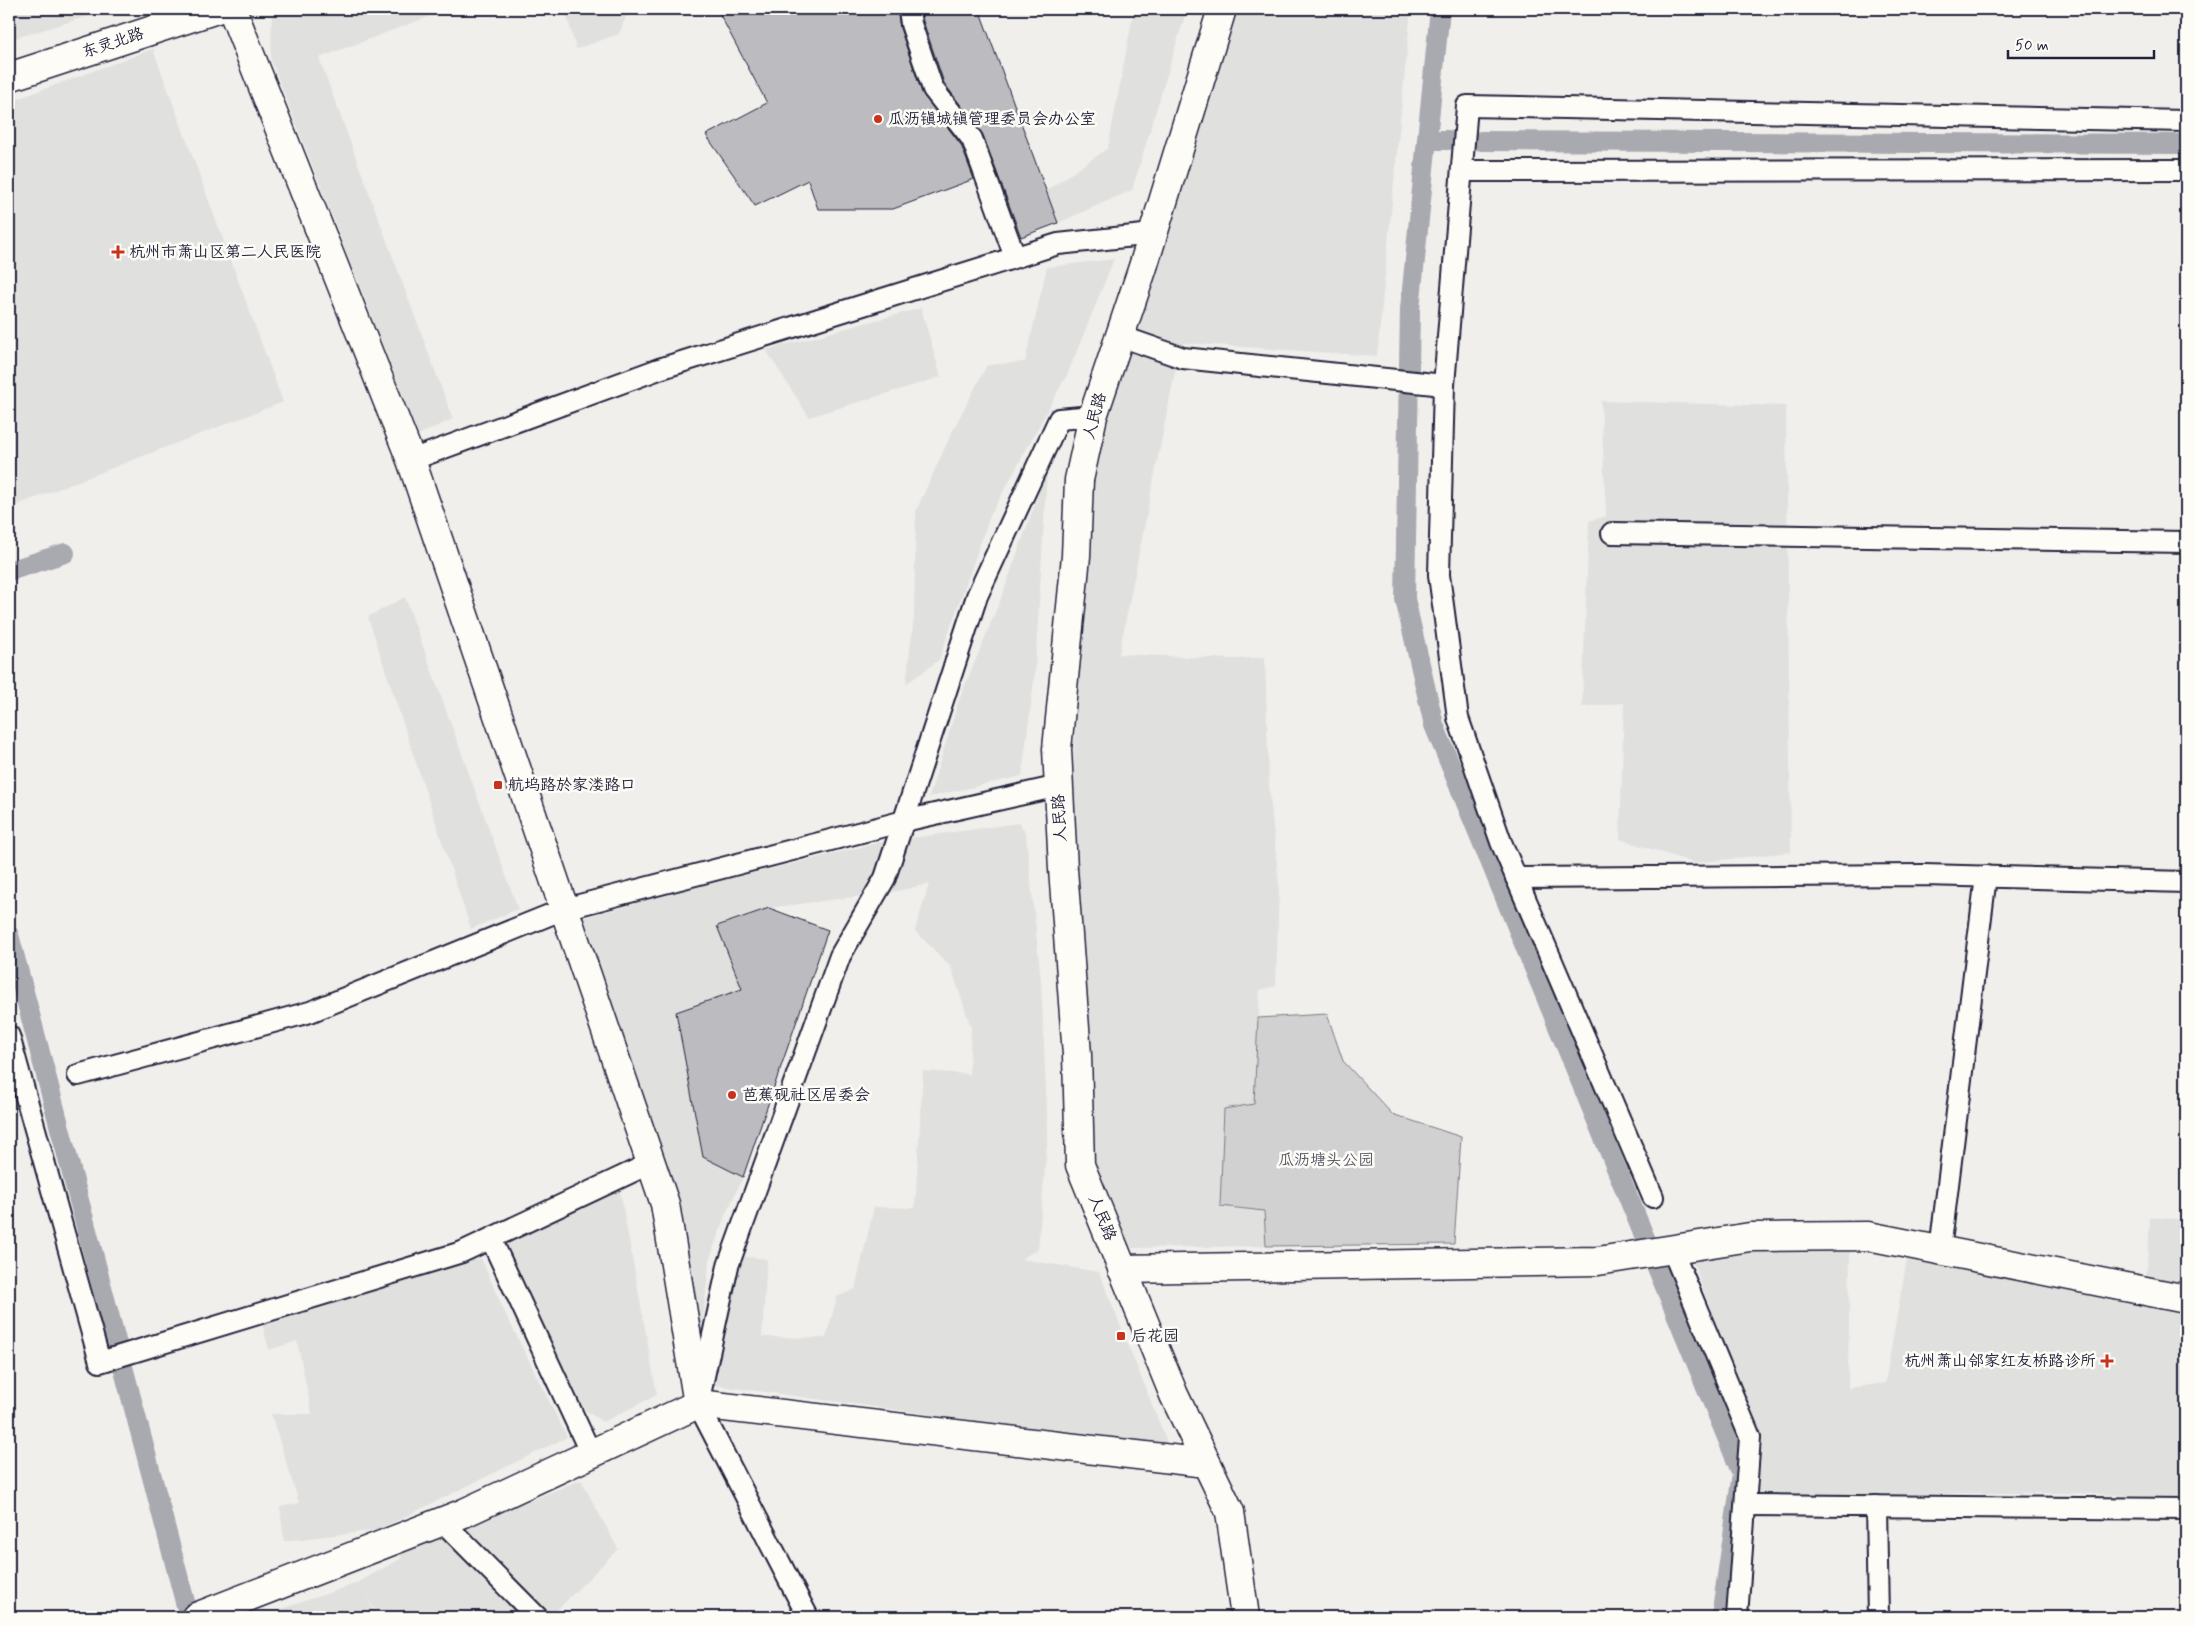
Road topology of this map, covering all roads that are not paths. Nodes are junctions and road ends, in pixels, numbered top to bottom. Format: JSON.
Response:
{"nodes":[{"id":1,"x":217,"y":9,"type":"edge"},
{"id":2,"x":232,"y":9,"type":"edge"},
{"id":3,"x":909,"y":9,"type":"edge"},
{"id":4,"x":1222,"y":9,"type":"edge"},
{"id":5,"x":9,"y":77,"type":"edge"},
{"id":6,"x":2186,"y":121,"type":"edge"},
{"id":7,"x":2186,"y":170,"type":"edge"},
{"id":8,"x":1463,"y":171,"type":"junction"},
{"id":9,"x":1153,"y":234,"type":"junction"},
{"id":10,"x":1015,"y":257,"type":"junction"},
{"id":11,"x":1120,"y":336,"type":"junction"},
{"id":12,"x":1444,"y":385,"type":"junction"},
{"id":13,"x":1093,"y":416,"type":"junction"},
{"id":14,"x":411,"y":460,"type":"junction"},
{"id":15,"x":1612,"y":533,"type":"dead end"},
{"id":16,"x":2186,"y":542,"type":"edge"},
{"id":17,"x":1059,"y":786,"type":"junction"},
{"id":18,"x":904,"y":821,"type":"junction"},
{"id":19,"x":1986,"y":876,"type":"junction"},
{"id":20,"x":1516,"y":878,"type":"junction"},
{"id":21,"x":2186,"y":882,"type":"edge"},
{"id":22,"x":564,"y":909,"type":"junction"},
{"id":23,"x":9,"y":1036,"type":"edge"},
{"id":24,"x":78,"y":1075,"type":"dead end"},
{"id":25,"x":651,"y":1163,"type":"junction"},
{"id":26,"x":1653,"y":1197,"type":"dead end"},
{"id":27,"x":491,"y":1239,"type":"junction"},
{"id":28,"x":1683,"y":1248,"type":"junction"},
{"id":29,"x":1940,"y":1250,"type":"junction"},
{"id":30,"x":1122,"y":1270,"type":"junction"},
{"id":31,"x":2186,"y":1299,"type":"edge"},
{"id":32,"x":698,"y":1404,"type":"junction"},
{"id":33,"x":591,"y":1454,"type":"junction"},
{"id":34,"x":1206,"y":1463,"type":"junction"},
{"id":35,"x":1746,"y":1505,"type":"junction"},
{"id":36,"x":1876,"y":1506,"type":"junction"},
{"id":37,"x":2186,"y":1509,"type":"edge"},
{"id":38,"x":442,"y":1521,"type":"junction"},
{"id":39,"x":231,"y":1611,"type":"edge"},
{"id":40,"x":196,"y":1617,"type":"edge"},
{"id":41,"x":537,"y":1617,"type":"edge"},
{"id":42,"x":808,"y":1617,"type":"edge"},
{"id":43,"x":1245,"y":1617,"type":"edge"},
{"id":44,"x":1737,"y":1617,"type":"edge"},
{"id":45,"x":1878,"y":1617,"type":"edge"}],
"edges":[{"from":1,"to":5,"type":"street","name":"东灵北路"},
{"from":2,"to":14,"type":"street"},
{"from":3,"to":10,"type":"street"},
{"from":4,"to":9,"type":"street","name":"人民路"},
{"from":6,"to":8,"type":"street"},
{"from":7,"to":8,"type":"street"},
{"from":8,"to":12,"type":"street"},
{"from":9,"to":10,"type":"street"},
{"from":9,"to":11,"type":"street","name":"人民路"},
{"from":10,"to":14,"type":"street"},
{"from":11,"to":12,"type":"street"},
{"from":11,"to":13,"type":"street","name":"人民路"},
{"from":12,"to":20,"type":"street"},
{"from":13,"to":17,"type":"street","name":"人民路"},
{"from":13,"to":18,"type":"street"},
{"from":14,"to":22,"type":"street"},
{"from":15,"to":16,"type":"street"},
{"from":17,"to":18,"type":"street"},
{"from":17,"to":30,"type":"street","name":"人民路"},
{"from":18,"to":22,"type":"street"},
{"from":18,"to":32,"type":"street"},
{"from":19,"to":20,"type":"street"},
{"from":19,"to":21,"type":"street"},
{"from":19,"to":29,"type":"street"},
{"from":20,"to":26,"type":"street"},
{"from":22,"to":24,"type":"street"},
{"from":22,"to":25,"type":"street"},
{"from":23,"to":27,"type":"street"},
{"from":25,"to":27,"type":"street"},
{"from":25,"to":32,"type":"street"},
{"from":27,"to":33,"type":"street"},
{"from":28,"to":29,"type":"street"},
{"from":28,"to":30,"type":"street"},
{"from":28,"to":35,"type":"street"},
{"from":29,"to":31,"type":"street"},
{"from":30,"to":34,"type":"street","name":"人民路"},
{"from":32,"to":33,"type":"street"},
{"from":32,"to":34,"type":"street"},
{"from":32,"to":42,"type":"street"},
{"from":33,"to":38,"type":"street"},
{"from":34,"to":43,"type":"street","name":"人民路"},
{"from":35,"to":36,"type":"street"},
{"from":35,"to":44,"type":"street"},
{"from":36,"to":37,"type":"street"},
{"from":36,"to":45,"type":"street"},
{"from":38,"to":39,"type":"street"},
{"from":38,"to":41,"type":"street"},
{"from":39,"to":40,"type":"street"}]}
